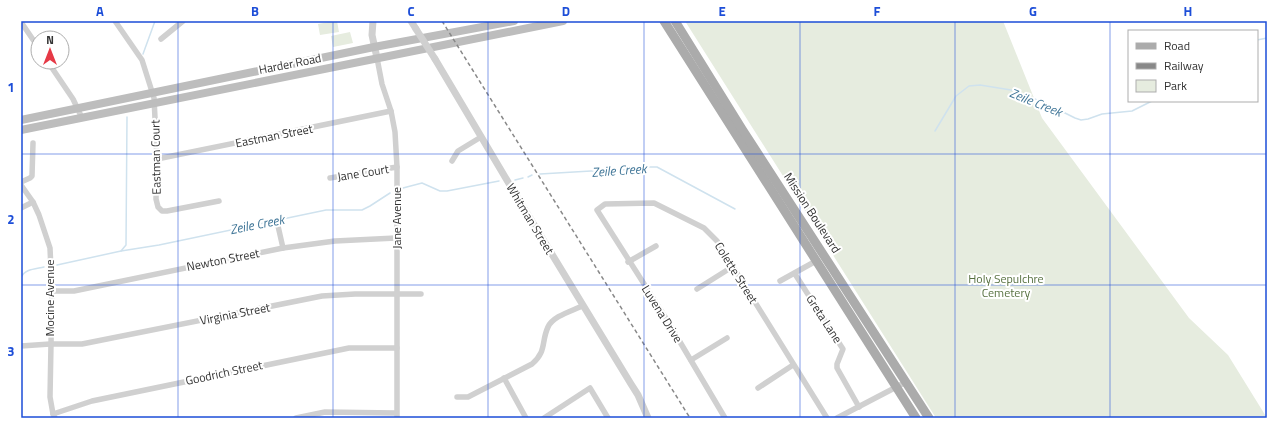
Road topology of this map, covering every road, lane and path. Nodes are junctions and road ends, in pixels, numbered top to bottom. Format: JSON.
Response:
{"nodes":[{"id":1,"x":116,"y":21,"type":"edge"},
{"id":2,"x":183,"y":21,"type":"edge"},
{"id":3,"x":373,"y":21,"type":"edge"},
{"id":4,"x":411,"y":21,"type":"edge"},
{"id":5,"x":514,"y":21,"type":"edge"},
{"id":6,"x":563,"y":21,"type":"edge"},
{"id":7,"x":664,"y":21,"type":"edge"},
{"id":8,"x":675,"y":21,"type":"edge"},
{"id":9,"x":21,"y":22,"type":"edge"},
{"id":10,"x":30,"y":35,"type":"edge"},
{"id":11,"x":161,"y":39,"type":"dead end"},
{"id":12,"x":374,"y":47,"type":"junction"},
{"id":13,"x":377,"y":58,"type":"junction"},
{"id":14,"x":53,"y":70,"type":"edge"},
{"id":15,"x":152,"y":93,"type":"junction"},
{"id":16,"x":155,"y":103,"type":"junction"},
{"id":17,"x":77,"y":109,"type":"junction"},
{"id":18,"x":391,"y":111,"type":"junction"},
{"id":19,"x":82,"y":118,"type":"junction"},
{"id":20,"x":21,"y":120,"type":"edge"},
{"id":21,"x":21,"y":130,"type":"edge"},
{"id":22,"x":733,"y":130,"type":"junction"},
{"id":23,"x":481,"y":137,"type":"junction"},
{"id":24,"x":33,"y":142,"type":"dead end"},
{"id":25,"x":759,"y":154,"type":"junction"},
{"id":26,"x":157,"y":159,"type":"junction"},
{"id":27,"x":452,"y":161,"type":"dead end"},
{"id":28,"x":397,"y":167,"type":"junction"},
{"id":29,"x":330,"y":178,"type":"dead end"},
{"id":30,"x":21,"y":183,"type":"edge"},
{"id":31,"x":219,"y":201,"type":"dead end"},
{"id":32,"x":33,"y":202,"type":"junction"},
{"id":33,"x":21,"y":208,"type":"edge"},
{"id":34,"x":597,"y":210,"type":"joint"},
{"id":35,"x":278,"y":226,"type":"dead end"},
{"id":36,"x":396,"y":238,"type":"junction"},
{"id":37,"x":656,"y":246,"type":"dead end"},
{"id":38,"x":283,"y":248,"type":"junction"},
{"id":39,"x":816,"y":261,"type":"junction"},
{"id":40,"x":628,"y":262,"type":"junction"},
{"id":41,"x":732,"y":267,"type":"junction"},
{"id":42,"x":795,"y":274,"type":"junction"},
{"id":43,"x":780,"y":281,"type":"dead end"},
{"id":44,"x":697,"y":289,"type":"dead end"},
{"id":45,"x":52,"y":291,"type":"junction"},
{"id":46,"x":397,"y":293,"type":"junction"},
{"id":47,"x":421,"y":294,"type":"dead end"},
{"id":48,"x":582,"y":306,"type":"junction"},
{"id":49,"x":727,"y":338,"type":"dead end"},
{"id":50,"x":50,"y":344,"type":"junction"},
{"id":51,"x":21,"y":346,"type":"edge"},
{"id":52,"x":397,"y":348,"type":"junction"},
{"id":53,"x":691,"y":360,"type":"junction"},
{"id":54,"x":793,"y":365,"type":"junction"},
{"id":55,"x":504,"y":378,"type":"junction"},
{"id":56,"x":906,"y":382,"type":"junction"},
{"id":57,"x":758,"y":388,"type":"dead end"},
{"id":58,"x":896,"y":388,"type":"junction"},
{"id":59,"x":456,"y":397,"type":"dead end"},
{"id":60,"x":859,"y":407,"type":"junction"},
{"id":61,"x":54,"y":416,"type":"edge"},
{"id":62,"x":396,"y":416,"type":"edge"},
{"id":63,"x":296,"y":418,"type":"edge"},
{"id":64,"x":526,"y":418,"type":"edge"},
{"id":65,"x":544,"y":418,"type":"edge"},
{"id":66,"x":608,"y":418,"type":"edge"},
{"id":67,"x":648,"y":418,"type":"edge"},
{"id":68,"x":725,"y":418,"type":"edge"},
{"id":69,"x":827,"y":418,"type":"edge"},
{"id":70,"x":837,"y":418,"type":"edge"},
{"id":71,"x":916,"y":418,"type":"edge"},
{"id":72,"x":929,"y":418,"type":"edge"}],
"edges":[{"from":1,"to":15,"type":"street","name":"Eastman Court"},
{"from":2,"to":11,"type":"street"},
{"from":3,"to":12,"type":"street","name":"Jane Avenue"},
{"from":4,"to":23,"type":"street","name":"Whitman Street","bridge":true},
{"from":5,"to":12,"type":"main road","name":"Harder Road"},
{"from":6,"to":13,"type":"main road","name":"Harder Road"},
{"from":7,"to":22,"type":"main road","name":"Mission Boulevard"},
{"from":8,"to":25,"type":"main road","name":"Mission Boulevard"},
{"from":9,"to":10,"type":"street"},
{"from":12,"to":13,"type":"street","name":"Jane Avenue"},
{"from":12,"to":15,"type":"main road","name":"Harder Road"},
{"from":13,"to":16,"type":"main road","name":"Harder Road"},
{"from":13,"to":18,"type":"street","name":"Jane Avenue"},
{"from":14,"to":17,"type":"street"},
{"from":15,"to":16,"type":"street","name":"Eastman Court"},
{"from":15,"to":17,"type":"main road","name":"Harder Road"},
{"from":16,"to":19,"type":"main road","name":"Harder Road"},
{"from":16,"to":26,"type":"street","name":"Eastman Court"},
{"from":17,"to":19,"type":"street"},
{"from":17,"to":20,"type":"main road","name":"Harder Road"},
{"from":18,"to":26,"type":"street","name":"Eastman Street"},
{"from":18,"to":28,"type":"street","name":"Jane Avenue"},
{"from":19,"to":21,"type":"main road","name":"Harder Road"},
{"from":22,"to":25,"type":"main road"},
{"from":22,"to":39,"type":"main road","name":"Mission Boulevard"},
{"from":23,"to":27,"type":"street"},
{"from":23,"to":48,"type":"street","name":"Whitman Street"},
{"from":24,"to":30,"type":"street","name":"Mocine Avenue"},
{"from":25,"to":56,"type":"main road","name":"Mission Boulevard"},
{"from":26,"to":31,"type":"street","name":"Eastman Court"},
{"from":28,"to":29,"type":"street","name":"Jane Court"},
{"from":28,"to":36,"type":"street","name":"Jane Avenue"},
{"from":30,"to":32,"type":"street","name":"Mocine Avenue"},
{"from":32,"to":33,"type":"street"},
{"from":32,"to":45,"type":"street","name":"Mocine Avenue"},
{"from":34,"to":40,"type":"street","name":"Luvena Drive"},
{"from":34,"to":41,"type":"street","name":"Colette Street"},
{"from":35,"to":38,"type":"street"},
{"from":36,"to":38,"type":"street","name":"Newton Street"},
{"from":36,"to":46,"type":"street","name":"Jane Avenue"},
{"from":37,"to":40,"type":"street"},
{"from":38,"to":45,"type":"street","name":"Newton Street"},
{"from":39,"to":42,"type":"street"},
{"from":39,"to":58,"type":"main road","name":"Mission Boulevard"},
{"from":40,"to":53,"type":"street","name":"Luvena Drive"},
{"from":41,"to":44,"type":"street"},
{"from":41,"to":54,"type":"street","name":"Colette Street"},
{"from":42,"to":43,"type":"street"},
{"from":42,"to":60,"type":"street","name":"Greta Lane"},
{"from":45,"to":50,"type":"street","name":"Mocine Avenue"},
{"from":46,"to":47,"type":"street","name":"Virginia Street"},
{"from":46,"to":50,"type":"street","name":"Virginia Street"},
{"from":46,"to":52,"type":"street","name":"Jane Avenue"},
{"from":48,"to":55,"type":"street"},
{"from":48,"to":67,"type":"street","name":"Whitman Street"},
{"from":49,"to":53,"type":"street"},
{"from":50,"to":51,"type":"street","name":"Virginia Street"},
{"from":50,"to":61,"type":"street","name":"Mocine Avenue"},
{"from":52,"to":61,"type":"street","name":"Goodrich Street"},
{"from":52,"to":62,"type":"street","name":"Jane Avenue"},
{"from":53,"to":68,"type":"street","name":"Luvena Drive"},
{"from":54,"to":57,"type":"street"},
{"from":54,"to":69,"type":"street","name":"Colette Street"},
{"from":55,"to":59,"type":"street"},
{"from":55,"to":64,"type":"street"},
{"from":56,"to":58,"type":"street"},
{"from":56,"to":72,"type":"main road","name":"Mission Boulevard"},
{"from":58,"to":60,"type":"street"},
{"from":58,"to":71,"type":"main road","name":"Mission Boulevard"},
{"from":60,"to":70,"type":"street"},
{"from":62,"to":63,"type":"street"},
{"from":65,"to":66,"type":"street"}]}
